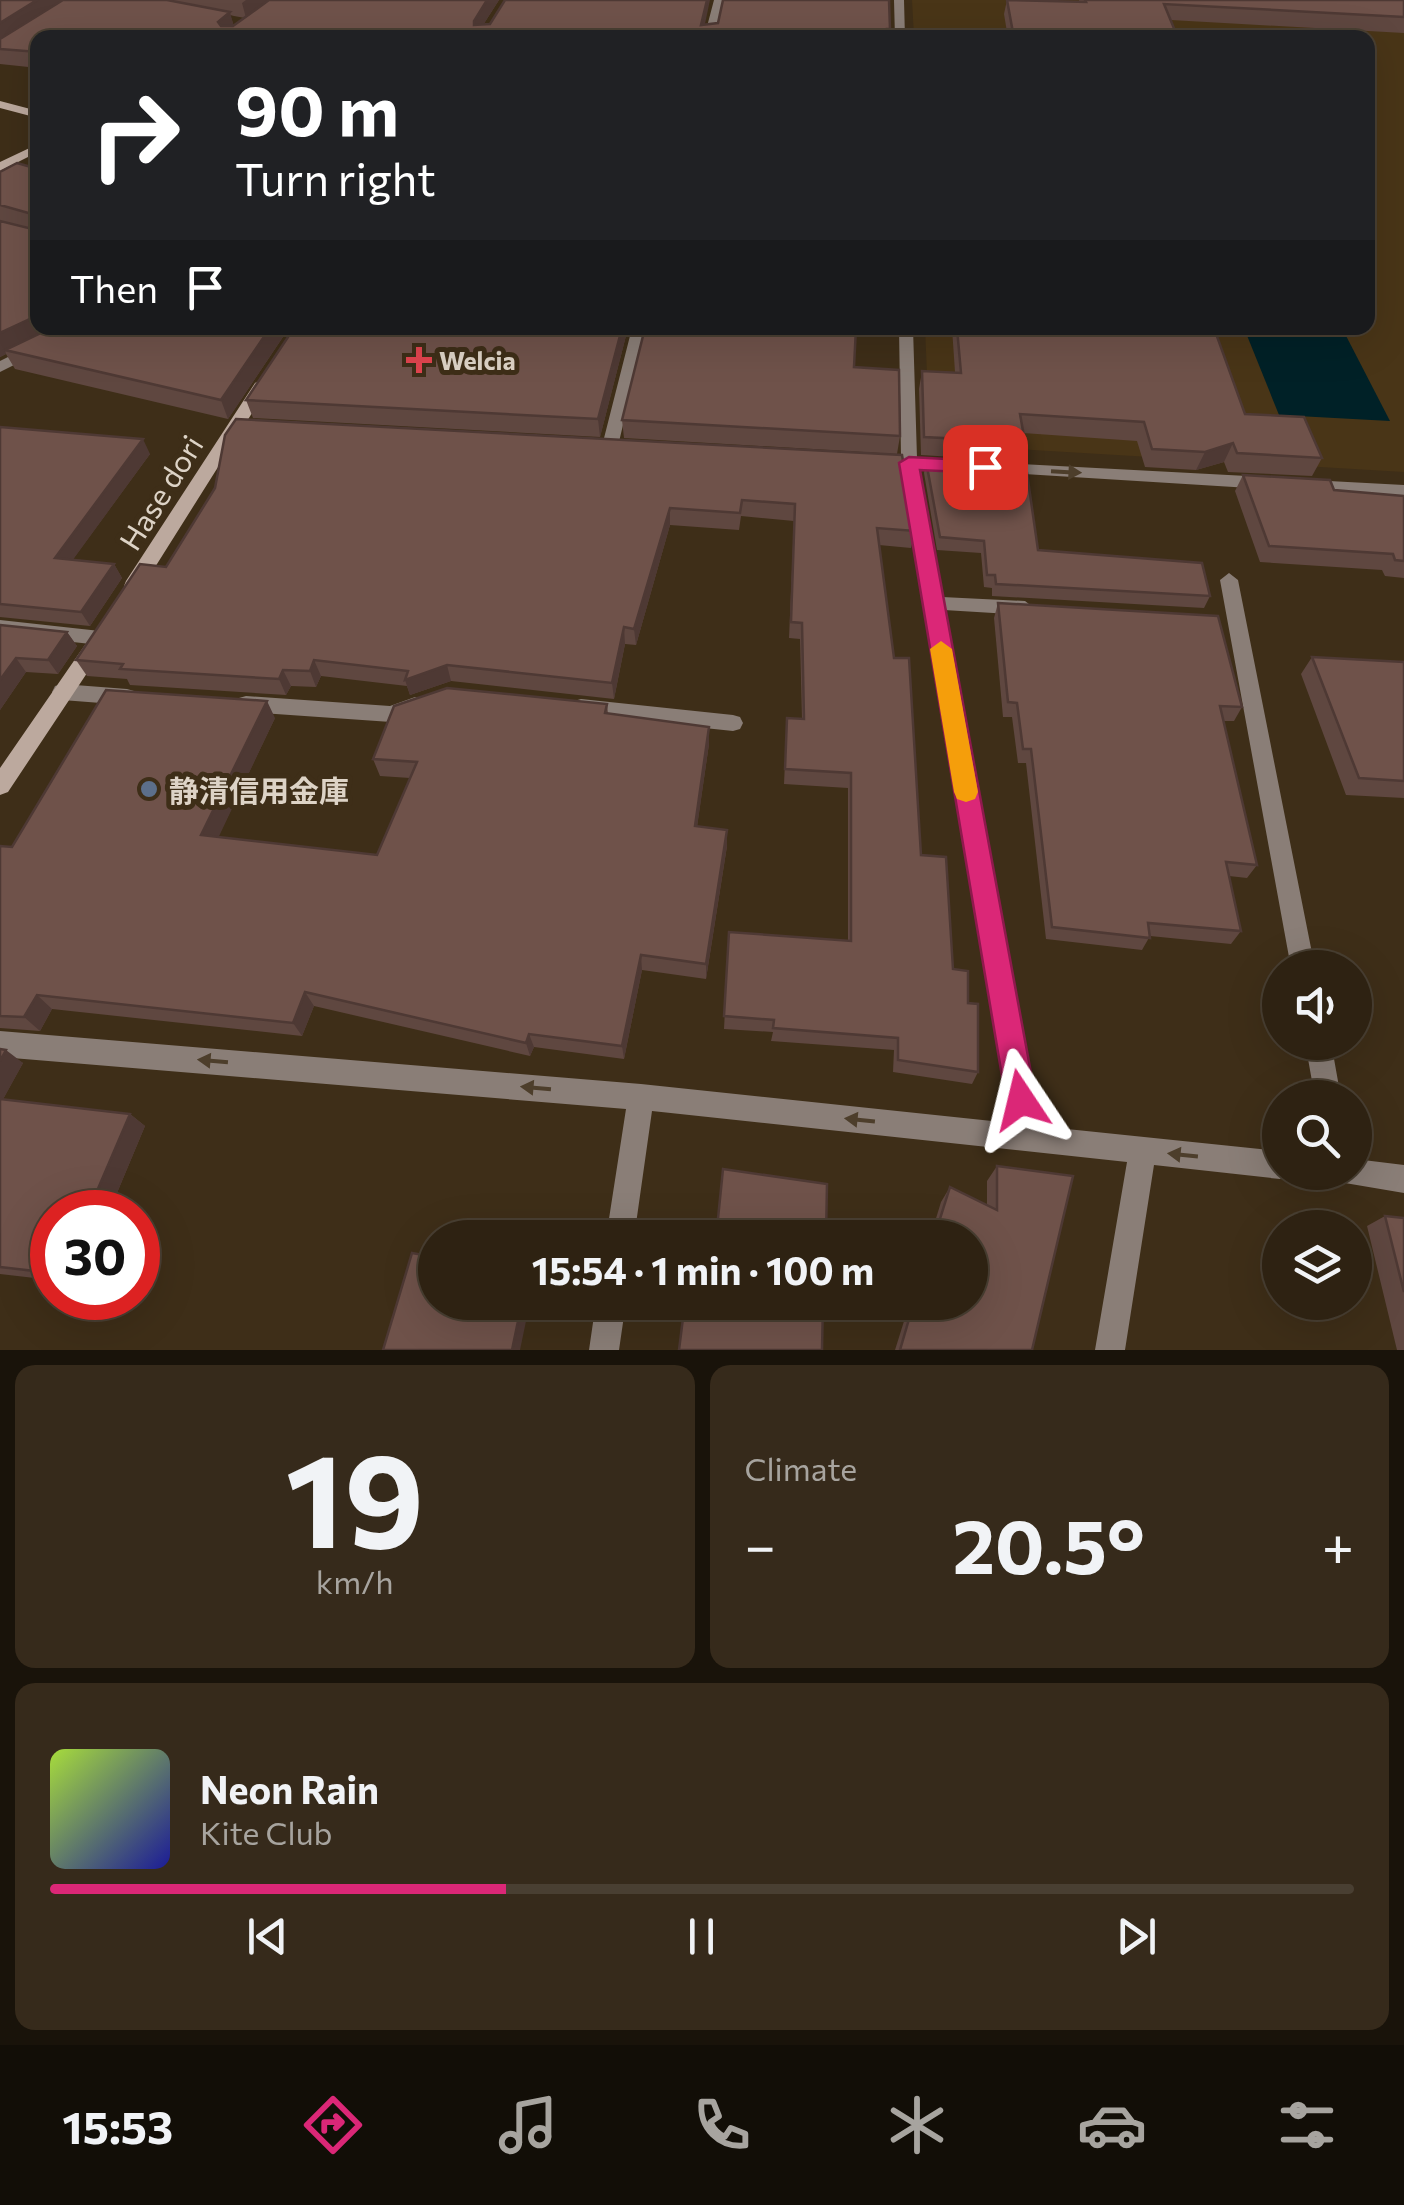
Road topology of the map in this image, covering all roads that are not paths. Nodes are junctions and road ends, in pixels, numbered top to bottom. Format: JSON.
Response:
{"nodes":[{"id":1,"x":719,"y":0,"type":"edge"},
{"id":2,"x":899,"y":0,"type":"edge"},
{"id":3,"x":711,"y":30,"type":"edge"},
{"id":4,"x":900,"y":30,"type":"edge"},
{"id":5,"x":0,"y":104,"type":"edge"},
{"id":6,"x":30,"y":113,"type":"edge"},
{"id":7,"x":30,"y":151,"type":"edge"},
{"id":8,"x":0,"y":168,"type":"edge"},
{"id":9,"x":56,"y":335,"type":"edge"},
{"id":10,"x":637,"y":335,"type":"edge"},
{"id":11,"x":906,"y":335,"type":"edge"},
{"id":12,"x":278,"y":360,"type":"edge"},
{"id":13,"x":0,"y":367,"type":"edge"},
{"id":14,"x":590,"y":445,"type":"edge"},
{"id":15,"x":610,"y":446,"type":"junction"},
{"id":16,"x":630,"y":447,"type":"edge"},
{"id":17,"x":849,"y":460,"type":"edge"},
{"id":18,"x":909,"y":463,"type":"junction"},
{"id":19,"x":968,"y":466,"type":"edge"},
{"id":20,"x":988,"y":468,"type":"edge"},
{"id":21,"x":1404,"y":492,"type":"edge"},
{"id":22,"x":1229,"y":580,"type":"dead end"},
{"id":23,"x":933,"y":603,"type":"junction"},
{"id":24,"x":1047,"y":610,"type":"edge"},
{"id":25,"x":110,"y":622,"type":"junction"},
{"id":26,"x":0,"y":627,"type":"edge"},
{"id":27,"x":62,"y":692,"type":"junction"},
{"id":28,"x":140,"y":698,"type":"edge"},
{"id":29,"x":436,"y":698,"type":"edge"},
{"id":30,"x":217,"y":702,"type":"edge"},
{"id":31,"x":564,"y":705,"type":"edge"},
{"id":32,"x":734,"y":723,"type":"dead end"},
{"id":33,"x":0,"y":786,"type":"edge"},
{"id":34,"x":1299,"y":950,"type":"edge"},
{"id":35,"x":0,"y":1044,"type":"edge"},
{"id":36,"x":641,"y":1097,"type":"junction"},
{"id":37,"x":1028,"y":1138,"type":"junction"},
{"id":38,"x":1143,"y":1151,"type":"junction"},
{"id":39,"x":1262,"y":1163,"type":"edge"},
{"id":40,"x":1372,"y":1174,"type":"edge"},
{"id":41,"x":1404,"y":1178,"type":"edge"},
{"id":42,"x":623,"y":1220,"type":"edge"},
{"id":43,"x":608,"y":1320,"type":"edge"},
{"id":44,"x":604,"y":1350,"type":"edge"},
{"id":45,"x":1110,"y":1350,"type":"edge"}],
"edges":[{"from":1,"to":3,"type":"street"},
{"from":2,"to":4,"type":"street"},
{"from":5,"to":6,"type":"street"},
{"from":7,"to":8,"type":"street"},
{"from":9,"to":13,"type":"street"},
{"from":10,"to":15,"type":"street"},
{"from":11,"to":18,"type":"street"},
{"from":12,"to":25,"type":"street","name":"Hase dori"},
{"from":14,"to":15,"type":"street"},
{"from":15,"to":16,"type":"street"},
{"from":17,"to":18,"type":"street"},
{"from":18,"to":19,"type":"street"},
{"from":18,"to":23,"type":"street"},
{"from":20,"to":21,"type":"street","one_way":true},
{"from":22,"to":34,"type":"street"},
{"from":23,"to":24,"type":"street"},
{"from":23,"to":37,"type":"street"},
{"from":25,"to":26,"type":"street"},
{"from":25,"to":27,"type":"street","name":"Hase dori"},
{"from":27,"to":28,"type":"street"},
{"from":27,"to":33,"type":"street","name":"Hase dori"},
{"from":29,"to":30,"type":"street"},
{"from":31,"to":32,"type":"street"},
{"from":36,"to":35,"type":"street","one_way":true},
{"from":37,"to":36,"type":"street","one_way":true},
{"from":36,"to":42,"type":"street"},
{"from":37,"to":38,"type":"street"},
{"from":39,"to":38,"type":"street","one_way":true},
{"from":38,"to":45,"type":"street"},
{"from":40,"to":41,"type":"street"},
{"from":43,"to":44,"type":"street"}]}
